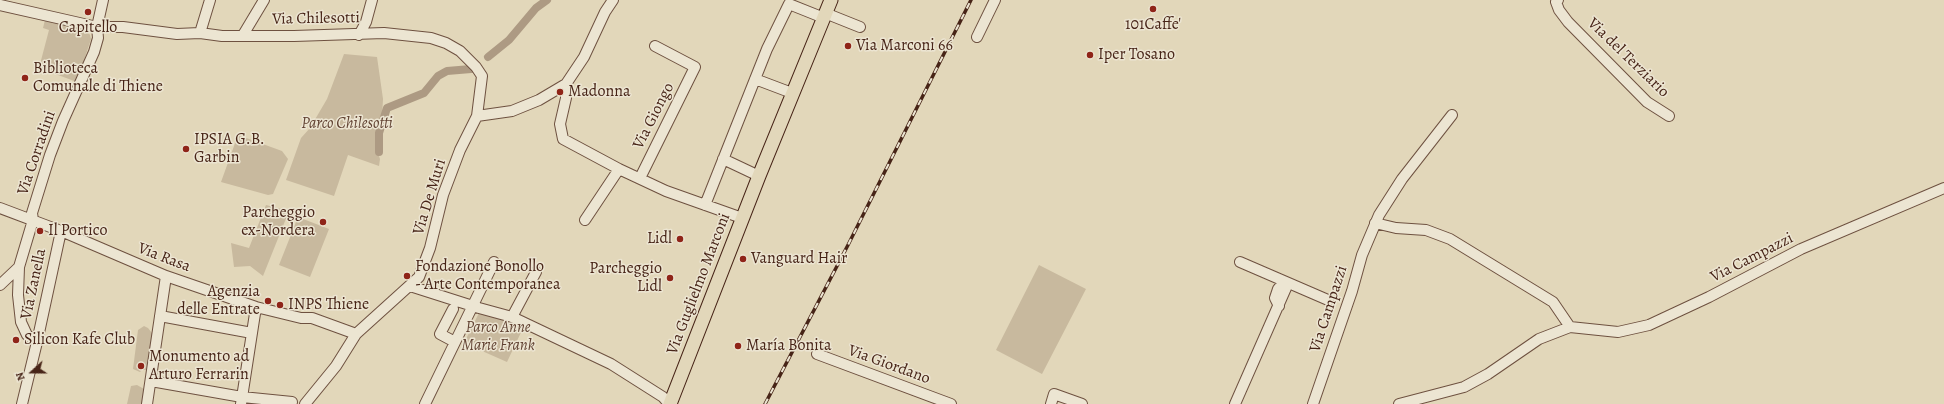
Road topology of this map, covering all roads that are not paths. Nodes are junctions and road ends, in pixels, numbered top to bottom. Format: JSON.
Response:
{"nodes":[{"id":1,"x":103,"y":0,"type":"edge"},
{"id":2,"x":210,"y":0,"type":"edge"},
{"id":3,"x":264,"y":0,"type":"edge"},
{"id":4,"x":372,"y":0,"type":"edge"},
{"id":5,"x":613,"y":0,"type":"edge"},
{"id":6,"x":831,"y":0,"type":"edge"},
{"id":7,"x":995,"y":0,"type":"edge"},
{"id":8,"x":1558,"y":0,"type":"edge"},
{"id":9,"x":0,"y":5,"type":"edge"},
{"id":10,"x":824,"y":16,"type":"junction"},
{"id":11,"x":97,"y":27,"type":"junction"},
{"id":12,"x":860,"y":27,"type":"dead end"},
{"id":13,"x":200,"y":33,"type":"junction"},
{"id":14,"x":243,"y":35,"type":"junction"},
{"id":15,"x":359,"y":35,"type":"junction"},
{"id":16,"x":977,"y":37,"type":"dead end"},
{"id":17,"x":655,"y":46,"type":"dead end"},
{"id":18,"x":755,"y":79,"type":"junction"},
{"id":19,"x":566,"y":84,"type":"junction"},
{"id":20,"x":792,"y":93,"type":"junction"},
{"id":21,"x":1452,"y":115,"type":"dead end"},
{"id":22,"x":477,"y":116,"type":"junction"},
{"id":23,"x":1669,"y":116,"type":"dead end"},
{"id":24,"x":723,"y":159,"type":"junction"},
{"id":25,"x":619,"y":169,"type":"junction"},
{"id":26,"x":759,"y":176,"type":"junction"},
{"id":27,"x":640,"y":178,"type":"junction"},
{"id":28,"x":1944,"y":188,"type":"edge"},
{"id":29,"x":705,"y":205,"type":"junction"},
{"id":30,"x":0,"y":208,"type":"edge"},
{"id":31,"x":742,"y":218,"type":"junction"},
{"id":32,"x":33,"y":220,"type":"junction"},
{"id":33,"x":585,"y":220,"type":"dead end"},
{"id":34,"x":1375,"y":223,"type":"junction"},
{"id":35,"x":61,"y":231,"type":"junction"},
{"id":36,"x":494,"y":262,"type":"dead end"},
{"id":37,"x":1240,"y":262,"type":"dead end"},
{"id":38,"x":19,"y":267,"type":"junction"},
{"id":39,"x":536,"y":272,"type":"dead end"},
{"id":40,"x":166,"y":276,"type":"junction"},
{"id":41,"x":1284,"y":282,"type":"junction"},
{"id":42,"x":0,"y":285,"type":"edge"},
{"id":43,"x":410,"y":286,"type":"junction"},
{"id":44,"x":1328,"y":300,"type":"dead end"},
{"id":45,"x":473,"y":306,"type":"junction"},
{"id":46,"x":256,"y":307,"type":"junction"},
{"id":47,"x":453,"y":309,"type":"dead end"},
{"id":48,"x":160,"y":316,"type":"junction"},
{"id":49,"x":512,"y":317,"type":"junction"},
{"id":50,"x":1570,"y":327,"type":"junction"},
{"id":51,"x":252,"y":333,"type":"junction"},
{"id":52,"x":356,"y":334,"type":"junction"},
{"id":53,"x":37,"y":342,"type":"junction"},
{"id":54,"x":455,"y":342,"type":"junction"},
{"id":55,"x":817,"y":354,"type":"dead end"},
{"id":56,"x":151,"y":381,"type":"junction"},
{"id":57,"x":242,"y":401,"type":"edge"},
{"id":58,"x":292,"y":402,"type":"dead end"},
{"id":59,"x":22,"y":404,"type":"edge"},
{"id":60,"x":147,"y":404,"type":"edge"},
{"id":61,"x":305,"y":404,"type":"edge"},
{"id":62,"x":425,"y":404,"type":"edge"},
{"id":63,"x":670,"y":404,"type":"edge"},
{"id":64,"x":949,"y":404,"type":"edge"},
{"id":65,"x":1051,"y":404,"type":"edge"},
{"id":66,"x":1082,"y":404,"type":"edge"},
{"id":67,"x":1235,"y":404,"type":"edge"},
{"id":68,"x":1313,"y":404,"type":"edge"},
{"id":69,"x":1399,"y":404,"type":"edge"}],
"edges":[{"from":1,"to":11,"type":"street","name":"Via Corradini"},
{"from":2,"to":13,"type":"street"},
{"from":3,"to":14,"type":"street"},
{"from":4,"to":15,"type":"street"},
{"from":5,"to":19,"type":"street"},
{"from":6,"to":10,"type":"main road","name":"Via Guglielmo Marconi"},
{"from":7,"to":16,"type":"street"},
{"from":8,"to":23,"type":"street","name":"Via del Terziario"},
{"from":9,"to":11,"type":"street","name":"Via Chilesotti"},
{"from":10,"to":12,"type":"street"},
{"from":10,"to":18,"type":"street"},
{"from":10,"to":20,"type":"main road","name":"Via Guglielmo Marconi"},
{"from":11,"to":13,"type":"street","name":"Via Chilesotti"},
{"from":11,"to":32,"type":"street","name":"Via Corradini"},
{"from":13,"to":14,"type":"street","name":"Via Chilesotti"},
{"from":14,"to":15,"type":"street","name":"Via Chilesotti"},
{"from":15,"to":22,"type":"street","name":"Via Chilesotti"},
{"from":17,"to":27,"type":"street","name":"Via Giongo"},
{"from":18,"to":20,"type":"street"},
{"from":18,"to":24,"type":"street"},
{"from":19,"to":22,"type":"street"},
{"from":19,"to":25,"type":"street"},
{"from":20,"to":26,"type":"main road","name":"Via Guglielmo Marconi"},
{"from":21,"to":34,"type":"street","name":"Via Campazzi"},
{"from":22,"to":43,"type":"street","name":"Via De Muri"},
{"from":24,"to":26,"type":"street"},
{"from":24,"to":29,"type":"street"},
{"from":25,"to":27,"type":"street"},
{"from":25,"to":33,"type":"street"},
{"from":26,"to":31,"type":"main road","name":"Via Guglielmo Marconi"},
{"from":27,"to":29,"type":"street"},
{"from":28,"to":50,"type":"street","name":"Via Campazzi"},
{"from":29,"to":31,"type":"street"},
{"from":30,"to":32,"type":"street","name":"Via Rasa"},
{"from":31,"to":63,"type":"main road","name":"Via Guglielmo Marconi"},
{"from":32,"to":35,"type":"street","name":"Via Rasa"},
{"from":32,"to":38,"type":"street","name":"Via Corradini"},
{"from":34,"to":50,"type":"street"},
{"from":34,"to":68,"type":"street","name":"Via Campazzi"},
{"from":35,"to":40,"type":"street","name":"Via Rasa"},
{"from":35,"to":53,"type":"street","name":"Via Zanella"},
{"from":36,"to":45,"type":"street"},
{"from":37,"to":41,"type":"street"},
{"from":38,"to":42,"type":"street","name":"Via Corradini"},
{"from":38,"to":53,"type":"street","name":"Via Zanella"},
{"from":39,"to":49,"type":"street"},
{"from":40,"to":46,"type":"street","name":"Via Rasa"},
{"from":40,"to":48,"type":"street"},
{"from":41,"to":44,"type":"street"},
{"from":41,"to":67,"type":"street"},
{"from":43,"to":45,"type":"street"},
{"from":43,"to":52,"type":"street","name":"Via De Muri"},
{"from":45,"to":49,"type":"street"},
{"from":45,"to":54,"type":"street"},
{"from":46,"to":51,"type":"street"},
{"from":46,"to":52,"type":"street","name":"Via Rasa"},
{"from":47,"to":54,"type":"street"},
{"from":48,"to":51,"type":"street"},
{"from":48,"to":56,"type":"street"},
{"from":49,"to":63,"type":"street"},
{"from":50,"to":69,"type":"street","name":"Via Campazzi"},
{"from":51,"to":57,"type":"street"},
{"from":52,"to":61,"type":"street","name":"Via De Muri"},
{"from":53,"to":59,"type":"street","name":"Via Zanella"},
{"from":54,"to":62,"type":"street"},
{"from":55,"to":64,"type":"street","name":"Via Giordano"},
{"from":56,"to":57,"type":"street"},
{"from":56,"to":60,"type":"street"},
{"from":57,"to":58,"type":"street"},
{"from":65,"to":66,"type":"street"}]}
